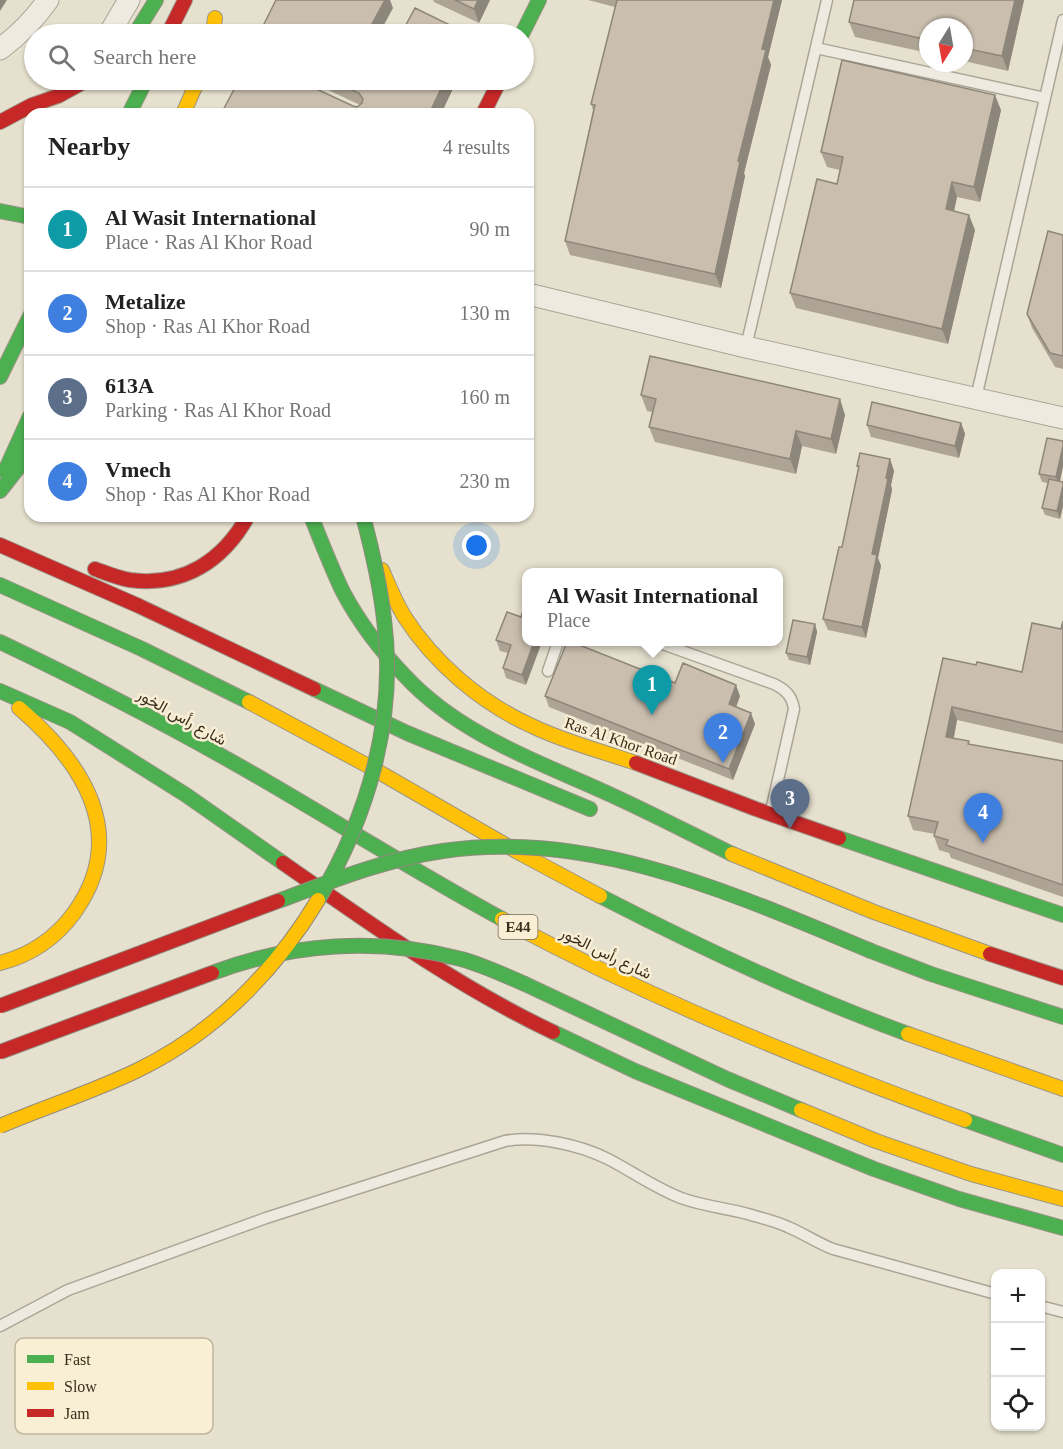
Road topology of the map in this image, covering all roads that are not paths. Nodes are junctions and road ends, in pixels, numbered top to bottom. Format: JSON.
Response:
{"nodes":[{"id":1,"x":48,"y":0,"type":"edge"},
{"id":2,"x":129,"y":0,"type":"edge"},
{"id":3,"x":156,"y":0,"type":"edge"},
{"id":4,"x":185,"y":0,"type":"edge"},
{"id":5,"x":827,"y":0,"type":"edge"},
{"id":6,"x":535,"y":3,"type":"edge"},
{"id":7,"x":1063,"y":20,"type":"edge"},
{"id":8,"x":30,"y":24,"type":"edge"},
{"id":9,"x":115,"y":24,"type":"edge"},
{"id":10,"x":141,"y":24,"type":"edge"},
{"id":11,"x":173,"y":24,"type":"edge"},
{"id":12,"x":212,"y":24,"type":"edge"},
{"id":13,"x":215,"y":24,"type":"edge"},
{"id":14,"x":526,"y":24,"type":"edge"},
{"id":15,"x":24,"y":30,"type":"edge"},
{"id":16,"x":816,"y":48,"type":"junction"},
{"id":17,"x":0,"y":49,"type":"edge"},
{"id":18,"x":52,"y":90,"type":"edge"},
{"id":19,"x":69,"y":90,"type":"edge"},
{"id":20,"x":141,"y":90,"type":"edge"},
{"id":21,"x":181,"y":90,"type":"edge"},
{"id":22,"x":194,"y":90,"type":"edge"},
{"id":23,"x":495,"y":90,"type":"edge"},
{"id":24,"x":1045,"y":98,"type":"junction"},
{"id":25,"x":32,"y":105,"type":"junction"},
{"id":26,"x":26,"y":108,"type":"edge"},
{"id":27,"x":132,"y":108,"type":"edge"},
{"id":28,"x":173,"y":108,"type":"edge"},
{"id":29,"x":186,"y":108,"type":"edge"},
{"id":30,"x":486,"y":108,"type":"edge"},
{"id":31,"x":24,"y":109,"type":"edge"},
{"id":32,"x":0,"y":122,"type":"edge"},
{"id":33,"x":0,"y":211,"type":"edge"},
{"id":34,"x":24,"y":216,"type":"edge"},
{"id":35,"x":534,"y":295,"type":"edge"},
{"id":36,"x":24,"y":328,"type":"edge"},
{"id":37,"x":746,"y":347,"type":"junction"},
{"id":38,"x":0,"y":377,"type":"edge"},
{"id":39,"x":976,"y":399,"type":"junction"},
{"id":40,"x":1063,"y":418,"type":"edge"},
{"id":41,"x":24,"y":429,"type":"edge"},
{"id":42,"x":24,"y":457,"type":"edge"},
{"id":43,"x":0,"y":481,"type":"edge"},
{"id":44,"x":0,"y":491,"type":"edge"},
{"id":45,"x":245,"y":522,"type":"edge"},
{"id":46,"x":314,"y":522,"type":"edge"},
{"id":47,"x":365,"y":522,"type":"edge"},
{"id":48,"x":370,"y":522,"type":"edge"},
{"id":49,"x":3,"y":546,"type":"edge"},
{"id":50,"x":44,"y":550,"type":"dead end"},
{"id":51,"x":78,"y":562,"type":"dead end"},
{"id":52,"x":0,"y":585,"type":"edge"},
{"id":53,"x":0,"y":642,"type":"edge"},
{"id":54,"x":557,"y":646,"type":"edge"},
{"id":55,"x":668,"y":646,"type":"edge"},
{"id":56,"x":548,"y":671,"type":"dead end"},
{"id":57,"x":0,"y":693,"type":"edge"},
{"id":58,"x":602,"y":814,"type":"dead end"},
{"id":59,"x":771,"y":814,"type":"junction"},
{"id":60,"x":664,"y":834,"type":"dead end"},
{"id":61,"x":745,"y":859,"type":"junction"},
{"id":62,"x":1063,"y":915,"type":"edge"},
{"id":63,"x":0,"y":963,"type":"edge"},
{"id":64,"x":1063,"y":978,"type":"edge"},
{"id":65,"x":0,"y":1006,"type":"edge"},
{"id":66,"x":1063,"y":1017,"type":"edge"},
{"id":67,"x":0,"y":1052,"type":"edge"},
{"id":68,"x":1063,"y":1089,"type":"edge"},
{"id":69,"x":0,"y":1126,"type":"edge"},
{"id":70,"x":1063,"y":1155,"type":"edge"},
{"id":71,"x":1063,"y":1199,"type":"edge"},
{"id":72,"x":1063,"y":1228,"type":"edge"},
{"id":73,"x":991,"y":1293,"type":"edge"},
{"id":74,"x":1045,"y":1307,"type":"edge"},
{"id":75,"x":1063,"y":1312,"type":"edge"},
{"id":76,"x":0,"y":1326,"type":"edge"}],
"edges":[{"from":1,"to":8,"type":"street"},
{"from":2,"to":9,"type":"street"},
{"from":3,"to":10,"type":"main road"},
{"from":4,"to":11,"type":"main road"},
{"from":5,"to":16,"type":"lane"},
{"from":6,"to":14,"type":"main road"},
{"from":7,"to":24,"type":"lane"},
{"from":12,"to":13,"type":"main road"},
{"from":15,"to":17,"type":"street"},
{"from":16,"to":24,"type":"lane"},
{"from":16,"to":37,"type":"lane"},
{"from":18,"to":25,"type":"street"},
{"from":19,"to":25,"type":"main road"},
{"from":20,"to":27,"type":"main road"},
{"from":21,"to":28,"type":"main road"},
{"from":22,"to":29,"type":"main road"},
{"from":23,"to":30,"type":"main road"},
{"from":24,"to":39,"type":"lane"},
{"from":25,"to":26,"type":"main road"},
{"from":31,"to":32,"type":"main road"},
{"from":33,"to":34,"type":"main road"},
{"from":35,"to":37,"type":"street"},
{"from":36,"to":38,"type":"main road"},
{"from":37,"to":39,"type":"street"},
{"from":39,"to":40,"type":"street"},
{"from":41,"to":43,"type":"main road"},
{"from":42,"to":44,"type":"main road"},
{"from":45,"to":51,"type":"main road"},
{"from":46,"to":61,"type":"main road"},
{"from":47,"to":69,"type":"main road","bridge":true},
{"from":48,"to":59,"type":"main road","name":"Ras Al Khor Road"},
{"from":49,"to":50,"type":"main road"},
{"from":49,"to":58,"type":"main road"},
{"from":52,"to":68,"type":"main road"},
{"from":53,"to":70,"type":"main road","name":"شارع رأس الخور","number":"E44"},
{"from":54,"to":56,"type":"lane"},
{"from":55,"to":59,"type":"lane"},
{"from":57,"to":63,"type":"main road"},
{"from":57,"to":72,"type":"main road"},
{"from":59,"to":62,"type":"main road","name":"Ras Al Khor Road"},
{"from":60,"to":61,"type":"main road"},
{"from":61,"to":64,"type":"main road"},
{"from":65,"to":66,"type":"main road","bridge":true},
{"from":67,"to":71,"type":"main road","bridge":true},
{"from":73,"to":76,"type":"lane"},
{"from":74,"to":75,"type":"lane"}]}
